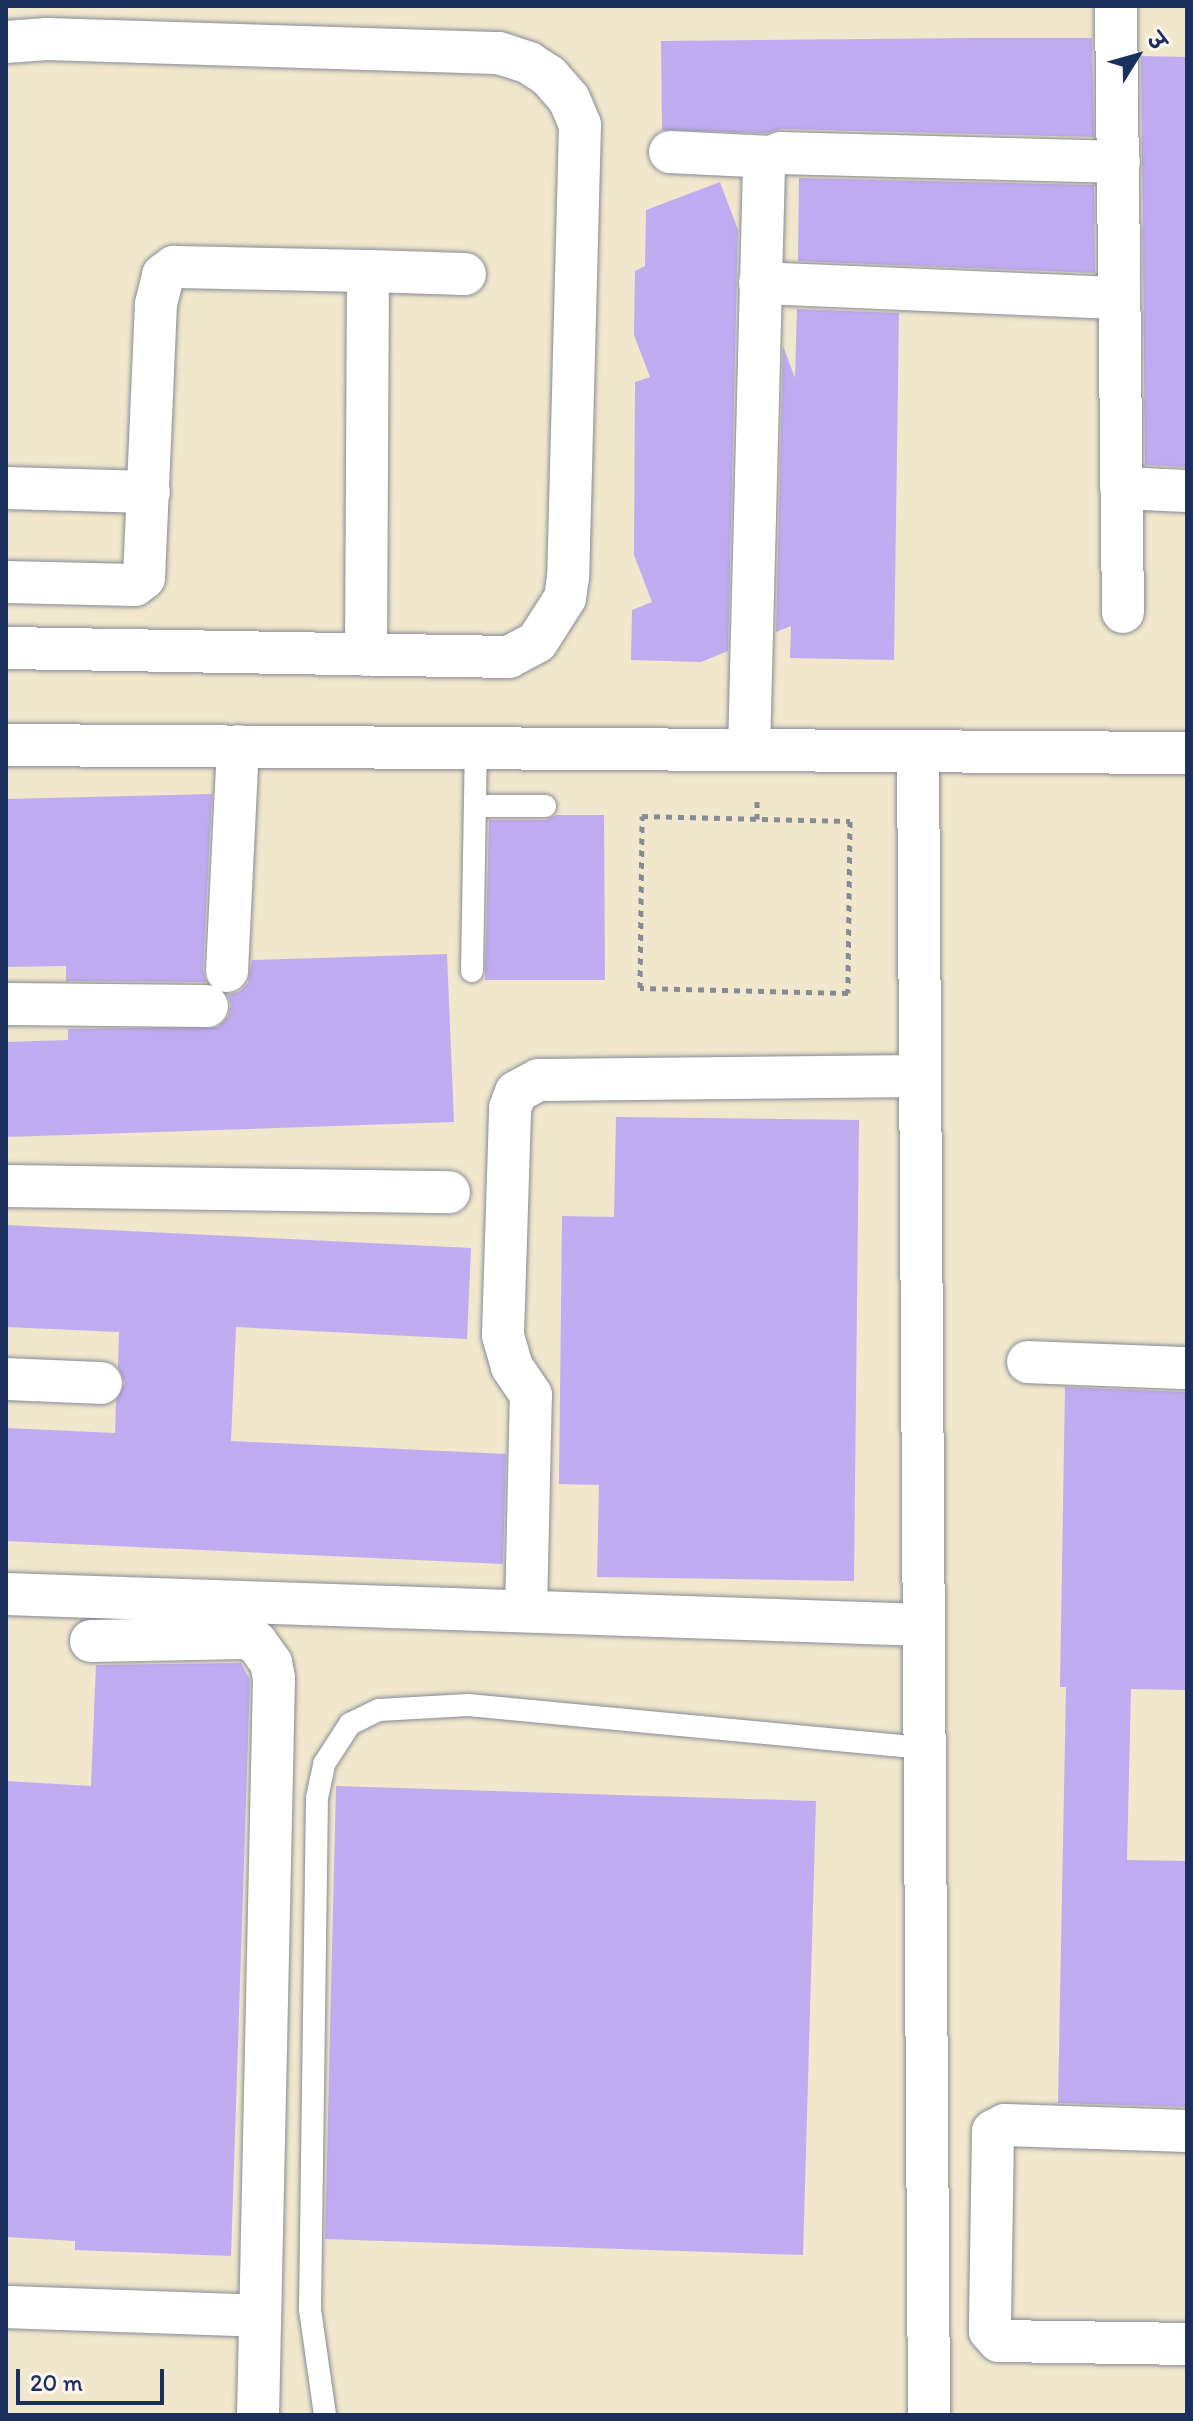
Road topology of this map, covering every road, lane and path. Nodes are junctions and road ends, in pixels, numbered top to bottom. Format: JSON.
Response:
{"nodes":[{"id":1,"x":1116,"y":6,"type":"edge"},
{"id":2,"x":6,"y":42,"type":"edge"},
{"id":3,"x":670,"y":152,"type":"dead end"},
{"id":4,"x":771,"y":157,"type":"junction"},
{"id":5,"x":1119,"y":162,"type":"junction"},
{"id":6,"x":368,"y":271,"type":"junction"},
{"id":7,"x":465,"y":274,"type":"dead end"},
{"id":8,"x":760,"y":283,"type":"junction"},
{"id":9,"x":1119,"y":298,"type":"junction"},
{"id":10,"x":6,"y":488,"type":"edge"},
{"id":11,"x":1121,"y":488,"type":"junction"},
{"id":12,"x":1187,"y":491,"type":"edge"},
{"id":13,"x":149,"y":492,"type":"junction"},
{"id":14,"x":6,"y":582,"type":"edge"},
{"id":15,"x":1123,"y":612,"type":"dead end"},
{"id":16,"x":6,"y":648,"type":"edge"},
{"id":17,"x":366,"y":655,"type":"junction"},
{"id":18,"x":6,"y":745,"type":"edge"},
{"id":19,"x":238,"y":746,"type":"junction"},
{"id":20,"x":476,"y":748,"type":"junction"},
{"id":21,"x":749,"y":750,"type":"junction"},
{"id":22,"x":918,"y":752,"type":"junction"},
{"id":23,"x":1187,"y":753,"type":"edge"},
{"id":24,"x":475,"y":806,"type":"junction"},
{"id":25,"x":545,"y":806,"type":"dead end"},
{"id":26,"x":757,"y":819,"type":"joint"},
{"id":27,"x":472,"y":971,"type":"dead end"},
{"id":28,"x":6,"y":1004,"type":"edge"},
{"id":29,"x":920,"y":1076,"type":"junction"},
{"id":30,"x":6,"y":1186,"type":"edge"},
{"id":31,"x":449,"y":1192,"type":"dead end"},
{"id":32,"x":1028,"y":1362,"type":"dead end"},
{"id":33,"x":1187,"y":1368,"type":"edge"},
{"id":34,"x":6,"y":1379,"type":"edge"},
{"id":35,"x":101,"y":1383,"type":"dead end"},
{"id":36,"x":6,"y":1594,"type":"edge"},
{"id":37,"x":526,"y":1611,"type":"junction"},
{"id":38,"x":923,"y":1625,"type":"junction"},
{"id":39,"x":91,"y":1641,"type":"dead end"},
{"id":40,"x":924,"y":1748,"type":"junction"},
{"id":41,"x":1187,"y":2131,"type":"edge"},
{"id":42,"x":6,"y":2307,"type":"edge"},
{"id":43,"x":260,"y":2316,"type":"junction"},
{"id":44,"x":1187,"y":2344,"type":"edge"},
{"id":45,"x":258,"y":2415,"type":"edge"},
{"id":46,"x":325,"y":2415,"type":"edge"},
{"id":47,"x":929,"y":2415,"type":"edge"}],
"edges":[{"from":1,"to":5,"type":"street"},
{"from":2,"to":17,"type":"street"},
{"from":3,"to":4,"type":"street"},
{"from":4,"to":5,"type":"street"},
{"from":4,"to":8,"type":"street"},
{"from":5,"to":9,"type":"street"},
{"from":6,"to":7,"type":"street"},
{"from":6,"to":13,"type":"street"},
{"from":6,"to":17,"type":"street"},
{"from":8,"to":9,"type":"street"},
{"from":8,"to":21,"type":"street"},
{"from":9,"to":11,"type":"street"},
{"from":10,"to":13,"type":"street"},
{"from":11,"to":12,"type":"street"},
{"from":11,"to":15,"type":"street"},
{"from":13,"to":14,"type":"street"},
{"from":16,"to":17,"type":"street"},
{"from":18,"to":19,"type":"street"},
{"from":19,"to":20,"type":"street"},
{"from":19,"to":28,"type":"street"},
{"from":20,"to":21,"type":"street"},
{"from":20,"to":24,"type":"lane"},
{"from":21,"to":22,"type":"street"},
{"from":22,"to":23,"type":"street"},
{"from":22,"to":29,"type":"street"},
{"from":24,"to":25,"type":"lane"},
{"from":24,"to":27,"type":"lane"},
{"from":26,"to":26,"type":"path"},
{"from":29,"to":37,"type":"street"},
{"from":29,"to":38,"type":"street"},
{"from":30,"to":31,"type":"street"},
{"from":32,"to":33,"type":"street"},
{"from":34,"to":35,"type":"street"},
{"from":36,"to":37,"type":"street"},
{"from":37,"to":38,"type":"street"},
{"from":38,"to":40,"type":"street"},
{"from":39,"to":43,"type":"street"},
{"from":40,"to":46,"type":"lane"},
{"from":40,"to":47,"type":"street"},
{"from":41,"to":44,"type":"street"},
{"from":42,"to":43,"type":"street"},
{"from":43,"to":45,"type":"street"}]}
